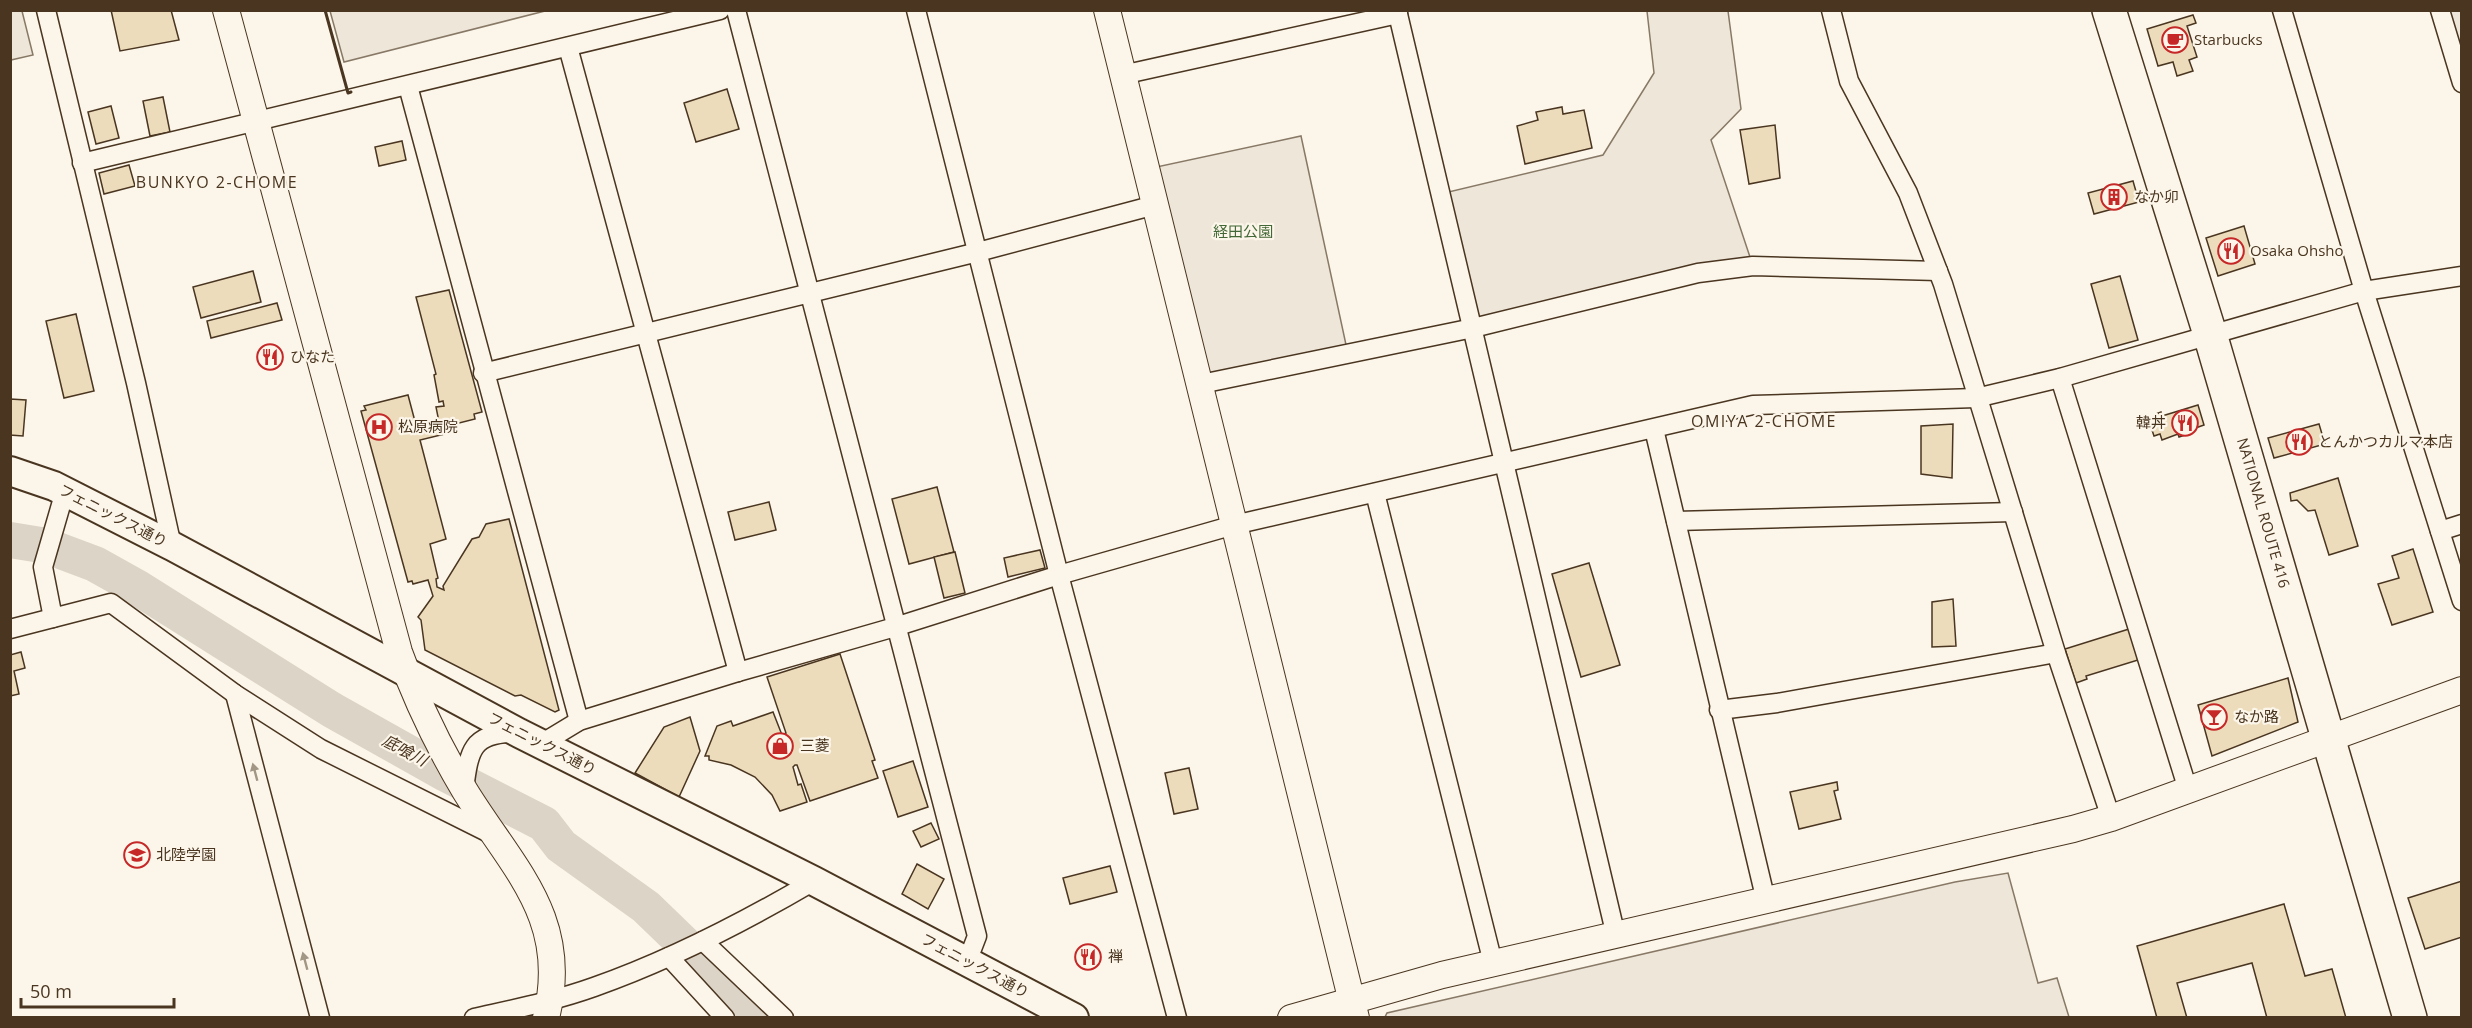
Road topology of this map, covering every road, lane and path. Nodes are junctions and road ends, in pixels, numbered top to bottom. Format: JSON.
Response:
{"nodes":[{"id":1,"x":46,"y":10,"type":"edge"},
{"id":2,"x":226,"y":10,"type":"edge"},
{"id":3,"x":720,"y":10,"type":"edge"},
{"id":4,"x":736,"y":10,"type":"edge"},
{"id":5,"x":915,"y":10,"type":"edge"},
{"id":6,"x":1107,"y":10,"type":"edge"},
{"id":7,"x":1831,"y":10,"type":"edge"},
{"id":8,"x":2109,"y":10,"type":"edge"},
{"id":9,"x":2282,"y":10,"type":"edge"},
{"id":10,"x":2440,"y":10,"type":"edge"},
{"id":11,"x":1398,"y":12,"type":"edge"},
{"id":12,"x":568,"y":47,"type":"junction"},
{"id":13,"x":1122,"y":75,"type":"junction"},
{"id":14,"x":2462,"y":83,"type":"edge"},
{"id":15,"x":408,"y":86,"type":"junction"},
{"id":16,"x":256,"y":123,"type":"junction"},
{"id":17,"x":82,"y":164,"type":"junction"},
{"id":18,"x":1155,"y":205,"type":"junction"},
{"id":19,"x":978,"y":252,"type":"junction"},
{"id":20,"x":1938,"y":271,"type":"junction"},
{"id":21,"x":2462,"y":276,"type":"edge"},
{"id":22,"x":2364,"y":291,"type":"junction"},
{"id":23,"x":810,"y":293,"type":"junction"},
{"id":24,"x":1473,"y":328,"type":"junction"},
{"id":25,"x":646,"y":333,"type":"junction"},
{"id":26,"x":2210,"y":334,"type":"junction"},
{"id":27,"x":483,"y":373,"type":"junction"},
{"id":28,"x":2060,"y":378,"type":"junction"},
{"id":29,"x":1201,"y":384,"type":"junction"},
{"id":30,"x":1976,"y":398,"type":"junction"},
{"id":31,"x":1654,"y":429,"type":"junction"},
{"id":32,"x":1504,"y":461,"type":"junction"},
{"id":33,"x":10,"y":471,"type":"edge"},
{"id":34,"x":65,"y":491,"type":"junction"},
{"id":35,"x":1375,"y":492,"type":"junction"},
{"id":36,"x":2013,"y":512,"type":"junction"},
{"id":37,"x":1676,"y":521,"type":"junction"},
{"id":38,"x":2462,"y":524,"type":"edge"},
{"id":39,"x":1234,"y":525,"type":"junction"},
{"id":40,"x":2440,"y":531,"type":"junction"},
{"id":41,"x":172,"y":546,"type":"junction"},
{"id":42,"x":1059,"y":575,"type":"junction"},
{"id":43,"x":2462,"y":601,"type":"edge"},
{"id":44,"x":53,"y":618,"type":"junction"},
{"id":45,"x":895,"y":627,"type":"junction"},
{"id":46,"x":10,"y":629,"type":"edge"},
{"id":47,"x":2056,"y":653,"type":"junction"},
{"id":48,"x":406,"y":670,"type":"junction"},
{"id":49,"x":738,"y":672,"type":"junction"},
{"id":50,"x":2462,"y":690,"type":"edge"},
{"id":51,"x":235,"y":694,"type":"junction"},
{"id":52,"x":1719,"y":710,"type":"junction"},
{"id":53,"x":579,"y":721,"type":"junction"},
{"id":54,"x":530,"y":739,"type":"junction"},
{"id":55,"x":2329,"y":739,"type":"junction"},
{"id":56,"x":464,"y":789,"type":"junction"},
{"id":57,"x":2188,"y":790,"type":"junction"},
{"id":58,"x":2110,"y":818,"type":"junction"},
{"id":59,"x":492,"y":832,"type":"junction"},
{"id":60,"x":814,"y":881,"type":"junction"},
{"id":61,"x":1766,"y":902,"type":"junction"},
{"id":62,"x":1616,"y":936,"type":"junction"},
{"id":63,"x":703,"y":941,"type":"junction"},
{"id":64,"x":669,"y":957,"type":"junction"},
{"id":65,"x":967,"y":962,"type":"junction"},
{"id":66,"x":1493,"y":963,"type":"junction"},
{"id":67,"x":548,"y":1009,"type":"edge"},
{"id":68,"x":1353,"y":1009,"type":"edge"},
{"id":69,"x":320,"y":1017,"type":"edge"},
{"id":70,"x":474,"y":1017,"type":"edge"},
{"id":71,"x":725,"y":1017,"type":"edge"},
{"id":72,"x":784,"y":1017,"type":"edge"},
{"id":73,"x":1074,"y":1017,"type":"edge"},
{"id":74,"x":1177,"y":1017,"type":"edge"},
{"id":75,"x":1291,"y":1017,"type":"edge"},
{"id":76,"x":2410,"y":1017,"type":"edge"}],
"edges":[{"from":1,"to":17,"type":"street"},
{"from":2,"to":16,"type":"street"},
{"from":3,"to":12,"type":"street"},
{"from":4,"to":23,"type":"street"},
{"from":5,"to":19,"type":"street"},
{"from":6,"to":13,"type":"street"},
{"from":7,"to":20,"type":"street"},
{"from":8,"to":26,"type":"highway","name":"NATIONAL ROUTE 416"},
{"from":9,"to":22,"type":"street"},
{"from":10,"to":14,"type":"street"},
{"from":11,"to":13,"type":"street"},
{"from":11,"to":24,"type":"street"},
{"from":12,"to":15,"type":"street"},
{"from":12,"to":25,"type":"street"},
{"from":13,"to":18,"type":"street"},
{"from":15,"to":16,"type":"street"},
{"from":15,"to":27,"type":"street"},
{"from":16,"to":17,"type":"street"},
{"from":16,"to":48,"type":"street"},
{"from":17,"to":41,"type":"street"},
{"from":18,"to":19,"type":"street"},
{"from":18,"to":29,"type":"street"},
{"from":19,"to":23,"type":"street"},
{"from":19,"to":42,"type":"street"},
{"from":20,"to":24,"type":"street"},
{"from":20,"to":30,"type":"street"},
{"from":21,"to":22,"type":"street"},
{"from":22,"to":26,"type":"street"},
{"from":22,"to":40,"type":"street"},
{"from":23,"to":25,"type":"street"},
{"from":23,"to":45,"type":"street"},
{"from":24,"to":29,"type":"street"},
{"from":24,"to":32,"type":"street"},
{"from":25,"to":27,"type":"street"},
{"from":25,"to":49,"type":"street"},
{"from":26,"to":28,"type":"street"},
{"from":26,"to":55,"type":"highway","name":"NATIONAL ROUTE 416"},
{"from":27,"to":53,"type":"street"},
{"from":28,"to":30,"type":"street"},
{"from":28,"to":57,"type":"street"},
{"from":29,"to":39,"type":"street"},
{"from":30,"to":31,"type":"street"},
{"from":30,"to":36,"type":"street"},
{"from":31,"to":32,"type":"street"},
{"from":31,"to":37,"type":"street"},
{"from":32,"to":35,"type":"street"},
{"from":32,"to":62,"type":"street"},
{"from":33,"to":34,"type":"main road","name":"フェニックス通り"},
{"from":34,"to":41,"type":"main road","name":"フェニックス通り"},
{"from":34,"to":44,"type":"street"},
{"from":35,"to":39,"type":"street"},
{"from":35,"to":66,"type":"street"},
{"from":36,"to":37,"type":"street"},
{"from":36,"to":47,"type":"street"},
{"from":37,"to":52,"type":"street"},
{"from":38,"to":40,"type":"street"},
{"from":39,"to":42,"type":"street"},
{"from":39,"to":68,"type":"street"},
{"from":40,"to":43,"type":"street"},
{"from":41,"to":48,"type":"main road","name":"フェニックス通り"},
{"from":42,"to":45,"type":"street"},
{"from":42,"to":74,"type":"street"},
{"from":44,"to":46,"type":"street"},
{"from":44,"to":51,"type":"street"},
{"from":45,"to":49,"type":"street"},
{"from":45,"to":65,"type":"street"},
{"from":47,"to":52,"type":"street"},
{"from":47,"to":58,"type":"street"},
{"from":48,"to":54,"type":"main road","name":"フェニックス通り"},
{"from":48,"to":56,"type":"street"},
{"from":49,"to":53,"type":"street"},
{"from":50,"to":55,"type":"street"},
{"from":51,"to":59,"type":"street"},
{"from":69,"to":51,"type":"street","one_way":true},
{"from":52,"to":61,"type":"street"},
{"from":53,"to":54,"type":"street"},
{"from":54,"to":56,"type":"street"},
{"from":54,"to":60,"type":"main road","name":"フェニックス通り"},
{"from":55,"to":57,"type":"street"},
{"from":55,"to":76,"type":"highway","name":"NATIONAL ROUTE 416"},
{"from":56,"to":59,"type":"street"},
{"from":57,"to":58,"type":"street"},
{"from":58,"to":61,"type":"street"},
{"from":59,"to":67,"type":"street"},
{"from":60,"to":63,"type":"street"},
{"from":60,"to":65,"type":"main road","name":"フェニックス通り"},
{"from":61,"to":62,"type":"street"},
{"from":62,"to":66,"type":"street"},
{"from":63,"to":64,"type":"street"},
{"from":63,"to":72,"type":"street"},
{"from":64,"to":67,"type":"street"},
{"from":64,"to":71,"type":"street"},
{"from":65,"to":73,"type":"main road","name":"フェニックス通り"},
{"from":66,"to":68,"type":"street"},
{"from":67,"to":70,"type":"street"},
{"from":68,"to":75,"type":"street"}]}
